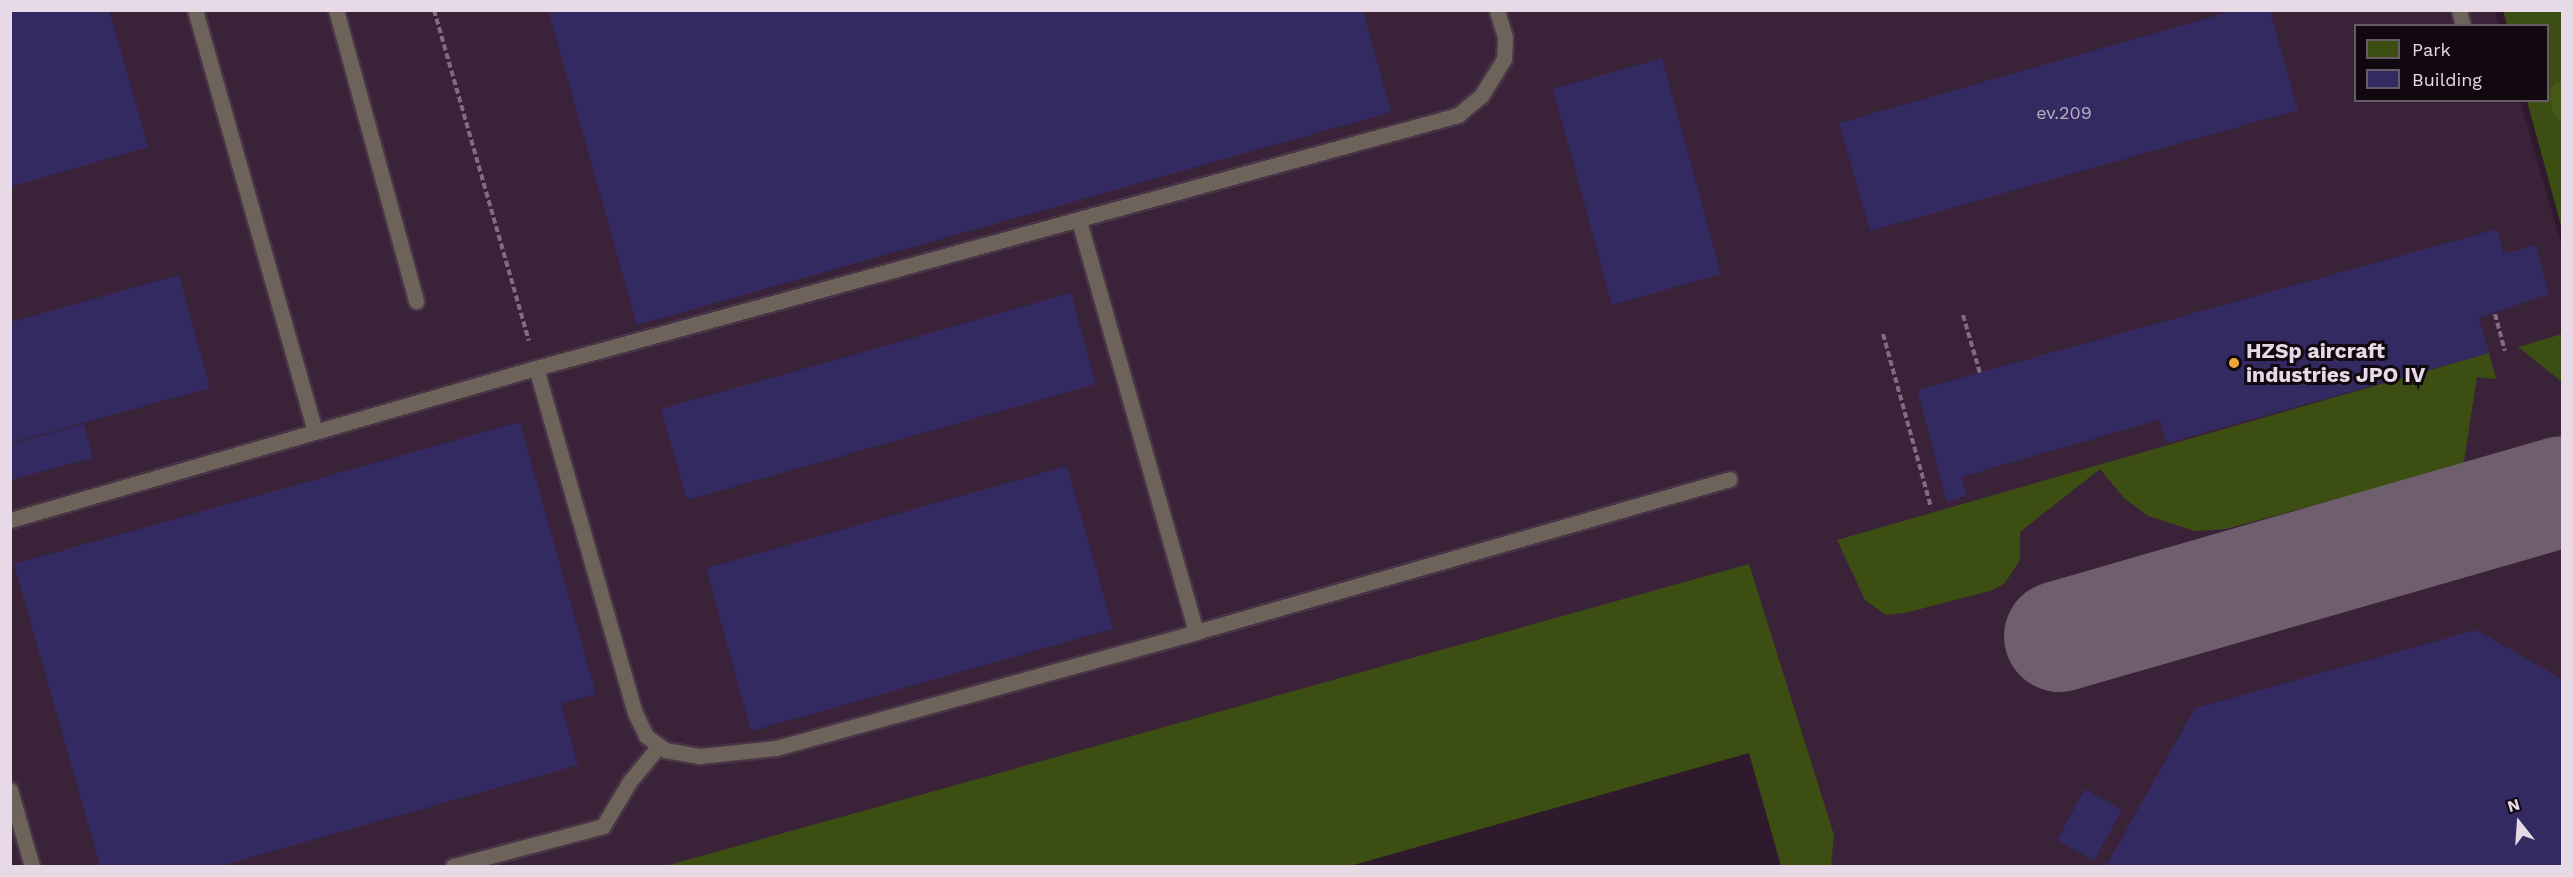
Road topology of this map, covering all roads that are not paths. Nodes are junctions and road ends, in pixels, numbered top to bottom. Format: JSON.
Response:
{"nodes":[{"id":1,"x":195,"y":10,"type":"edge"},
{"id":2,"x":336,"y":10,"type":"edge"},
{"id":3,"x":1497,"y":10,"type":"edge"},
{"id":4,"x":1079,"y":221,"type":"junction"},
{"id":5,"x":416,"y":301,"type":"dead end"},
{"id":6,"x":536,"y":368,"type":"junction"},
{"id":7,"x":315,"y":430,"type":"junction"},
{"id":8,"x":1730,"y":479,"type":"dead end"},
{"id":9,"x":10,"y":520,"type":"edge"},
{"id":10,"x":1196,"y":632,"type":"junction"},
{"id":11,"x":659,"y":746,"type":"junction"},
{"id":12,"x":10,"y":790,"type":"edge"},
{"id":13,"x":32,"y":867,"type":"edge"},
{"id":14,"x":453,"y":867,"type":"edge"}],
"edges":[{"from":1,"to":7,"type":"lane"},
{"from":2,"to":5,"type":"lane"},
{"from":3,"to":4,"type":"lane"},
{"from":4,"to":6,"type":"lane"},
{"from":4,"to":10,"type":"lane"},
{"from":6,"to":7,"type":"lane"},
{"from":6,"to":11,"type":"lane"},
{"from":7,"to":9,"type":"lane"},
{"from":8,"to":10,"type":"lane"},
{"from":10,"to":11,"type":"lane"},
{"from":11,"to":14,"type":"lane"},
{"from":12,"to":13,"type":"lane"}]}
